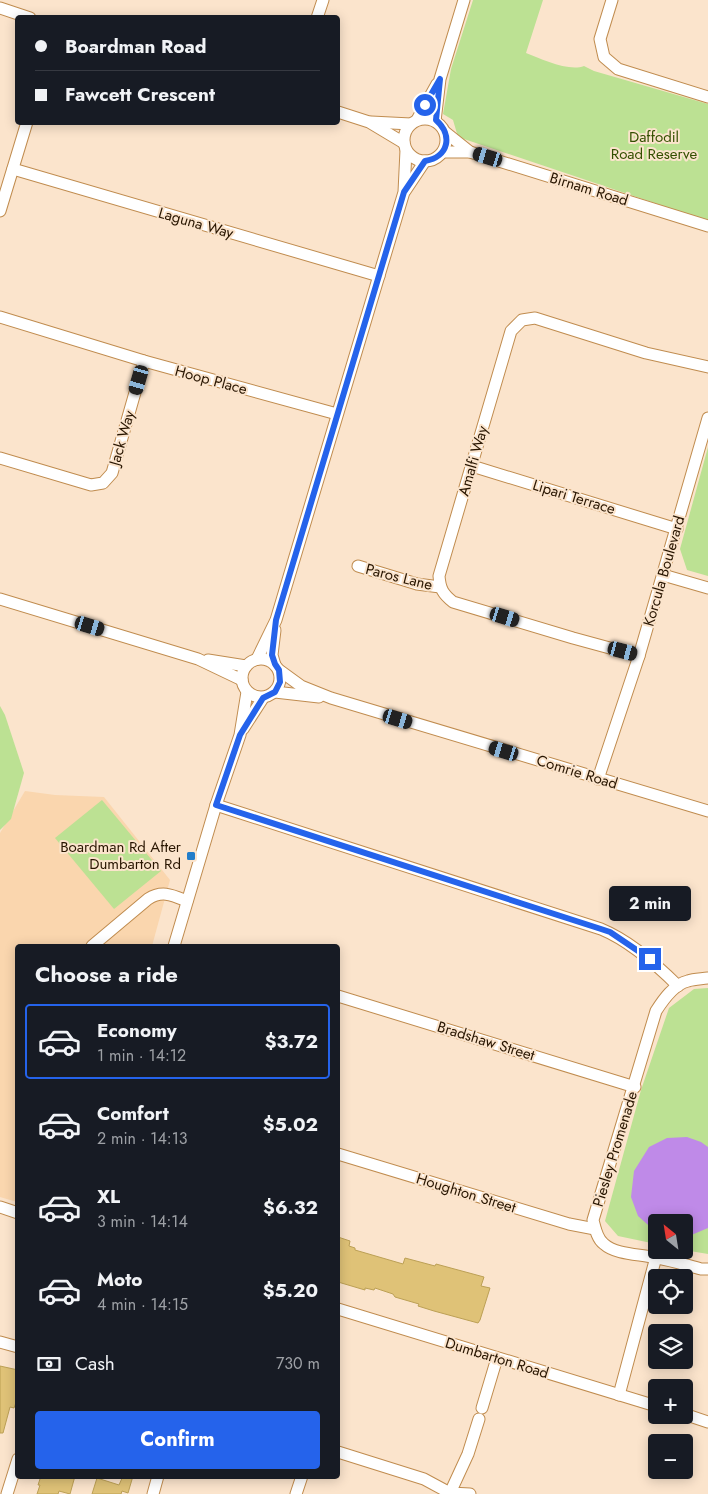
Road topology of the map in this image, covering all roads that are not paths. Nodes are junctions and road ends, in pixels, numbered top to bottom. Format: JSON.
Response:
{"nodes":[{"id":1,"x":323,"y":0,"type":"edge"},
{"id":2,"x":464,"y":0,"type":"edge"},
{"id":3,"x":612,"y":0,"type":"edge"},
{"id":4,"x":0,"y":8,"type":"edge"},
{"id":5,"x":21,"y":15,"type":"edge"},
{"id":6,"x":318,"y":15,"type":"edge"},
{"id":7,"x":440,"y":79,"type":"junction"},
{"id":8,"x":708,"y":97,"type":"edge"},
{"id":9,"x":340,"y":113,"type":"edge"},
{"id":10,"x":436,"y":120,"type":"junction"},
{"id":11,"x":369,"y":122,"type":"junction"},
{"id":12,"x":414,"y":122,"type":"junction"},
{"id":13,"x":26,"y":125,"type":"edge"},
{"id":14,"x":445,"y":132,"type":"junction"},
{"id":15,"x":405,"y":147,"type":"junction"},
{"id":16,"x":443,"y":152,"type":"junction"},
{"id":17,"x":470,"y":152,"type":"junction"},
{"id":18,"x":425,"y":161,"type":"junction"},
{"id":19,"x":13,"y":169,"type":"junction"},
{"id":20,"x":404,"y":192,"type":"junction"},
{"id":21,"x":0,"y":212,"type":"edge"},
{"id":22,"x":708,"y":226,"type":"edge"},
{"id":23,"x":378,"y":276,"type":"junction"},
{"id":24,"x":0,"y":317,"type":"edge"},
{"id":25,"x":144,"y":361,"type":"junction"},
{"id":26,"x":708,"y":367,"type":"edge"},
{"id":27,"x":337,"y":414,"type":"junction"},
{"id":28,"x":708,"y":418,"type":"edge"},
{"id":29,"x":0,"y":458,"type":"edge"},
{"id":30,"x":472,"y":466,"type":"junction"},
{"id":31,"x":677,"y":529,"type":"junction"},
{"id":32,"x":358,"y":566,"type":"dead end"},
{"id":33,"x":663,"y":575,"type":"junction"},
{"id":34,"x":440,"y":587,"type":"junction"},
{"id":35,"x":708,"y":588,"type":"edge"},
{"id":36,"x":0,"y":599,"type":"edge"},
{"id":37,"x":276,"y":620,"type":"junction"},
{"id":38,"x":639,"y":656,"type":"junction"},
{"id":39,"x":198,"y":659,"type":"junction"},
{"id":40,"x":257,"y":659,"type":"junction"},
{"id":41,"x":246,"y":666,"type":"junction"},
{"id":42,"x":277,"y":667,"type":"junction"},
{"id":43,"x":242,"y":680,"type":"junction"},
{"id":44,"x":247,"y":692,"type":"junction"},
{"id":45,"x":275,"y":692,"type":"junction"},
{"id":46,"x":263,"y":698,"type":"junction"},
{"id":47,"x":331,"y":698,"type":"junction"},
{"id":48,"x":240,"y":735,"type":"junction"},
{"id":49,"x":598,"y":779,"type":"junction"},
{"id":50,"x":216,"y":805,"type":"junction"},
{"id":51,"x":708,"y":812,"type":"edge"},
{"id":52,"x":187,"y":901,"type":"junction"},
{"id":53,"x":97,"y":944,"type":"edge"},
{"id":54,"x":175,"y":944,"type":"edge"},
{"id":55,"x":708,"y":978,"type":"edge"},
{"id":56,"x":678,"y":986,"type":"junction"},
{"id":57,"x":340,"y":997,"type":"edge"},
{"id":58,"x":634,"y":1087,"type":"junction"},
{"id":59,"x":340,"y":1155,"type":"edge"},
{"id":60,"x":0,"y":1207,"type":"edge"},
{"id":61,"x":15,"y":1212,"type":"edge"},
{"id":62,"x":595,"y":1229,"type":"junction"},
{"id":63,"x":648,"y":1256,"type":"edge"},
{"id":64,"x":655,"y":1259,"type":"edge"},
{"id":65,"x":665,"y":1259,"type":"edge"},
{"id":66,"x":708,"y":1269,"type":"edge"},
{"id":67,"x":340,"y":1310,"type":"edge"},
{"id":68,"x":0,"y":1342,"type":"edge"},
{"id":69,"x":15,"y":1347,"type":"edge"},
{"id":70,"x":497,"y":1358,"type":"junction"},
{"id":71,"x":618,"y":1395,"type":"junction"},
{"id":72,"x":648,"y":1404,"type":"edge"},
{"id":73,"x":482,"y":1408,"type":"dead end"},
{"id":74,"x":693,"y":1417,"type":"edge"},
{"id":75,"x":479,"y":1420,"type":"dead end"},
{"id":76,"x":708,"y":1422,"type":"edge"},
{"id":77,"x":340,"y":1453,"type":"edge"},
{"id":78,"x":15,"y":1469,"type":"edge"},
{"id":79,"x":157,"y":1479,"type":"edge"},
{"id":80,"x":301,"y":1479,"type":"edge"},
{"id":81,"x":450,"y":1493,"type":"edge"},
{"id":82,"x":7,"y":1494,"type":"edge"},
{"id":83,"x":153,"y":1494,"type":"edge"},
{"id":84,"x":296,"y":1494,"type":"edge"},
{"id":85,"x":470,"y":1494,"type":"edge"}],
"edges":[{"from":1,"to":6,"type":"street"},
{"from":2,"to":7,"type":"street"},
{"from":3,"to":8,"type":"street"},
{"from":4,"to":5,"type":"street"},
{"from":7,"to":10,"type":"street"},
{"from":7,"to":12,"type":"street"},
{"from":9,"to":11,"type":"street"},
{"from":10,"to":12,"type":"street"},
{"from":10,"to":14,"type":"street"},
{"from":11,"to":12,"type":"street"},
{"from":11,"to":15,"type":"street"},
{"from":12,"to":15,"type":"street"},
{"from":13,"to":19,"type":"street"},
{"from":14,"to":16,"type":"street"},
{"from":14,"to":17,"type":"street","name":"Birnam Road"},
{"from":15,"to":18,"type":"street"},
{"from":15,"to":20,"type":"street"},
{"from":16,"to":17,"type":"street","name":"Birnam Road"},
{"from":16,"to":18,"type":"street"},
{"from":17,"to":22,"type":"street","name":"Birnam Road"},
{"from":18,"to":20,"type":"street"},
{"from":19,"to":21,"type":"street"},
{"from":19,"to":23,"type":"street","name":"Laguna Way"},
{"from":20,"to":23,"type":"street"},
{"from":23,"to":27,"type":"street"},
{"from":24,"to":25,"type":"street","name":"Hoop Place"},
{"from":25,"to":27,"type":"street","name":"Hoop Place"},
{"from":25,"to":29,"type":"street","name":"Jack Way"},
{"from":26,"to":30,"type":"street","name":"Amalfi Way"},
{"from":27,"to":37,"type":"street"},
{"from":28,"to":31,"type":"street","name":"Korcula Boulevard"},
{"from":30,"to":31,"type":"street","name":"Lipari Terrace"},
{"from":30,"to":34,"type":"street","name":"Amalfi Way"},
{"from":31,"to":33,"type":"street","name":"Korcula Boulevard"},
{"from":32,"to":34,"type":"street","name":"Paros Lane"},
{"from":33,"to":35,"type":"street"},
{"from":33,"to":38,"type":"street","name":"Korcula Boulevard"},
{"from":34,"to":38,"type":"street"},
{"from":36,"to":39,"type":"street"},
{"from":37,"to":40,"type":"street"},
{"from":37,"to":42,"type":"street"},
{"from":38,"to":49,"type":"street","name":"Korcula Boulevard"},
{"from":39,"to":41,"type":"street"},
{"from":39,"to":43,"type":"street"},
{"from":40,"to":41,"type":"street"},
{"from":40,"to":42,"type":"street"},
{"from":41,"to":43,"type":"street"},
{"from":42,"to":45,"type":"street"},
{"from":42,"to":47,"type":"street","name":"Comrie Road"},
{"from":43,"to":44,"type":"street"},
{"from":44,"to":46,"type":"street"},
{"from":44,"to":48,"type":"street"},
{"from":45,"to":46,"type":"street"},
{"from":45,"to":47,"type":"street","name":"Comrie Road"},
{"from":46,"to":48,"type":"street"},
{"from":47,"to":49,"type":"street","name":"Comrie Road"},
{"from":48,"to":50,"type":"street"},
{"from":49,"to":51,"type":"street","name":"Comrie Road"},
{"from":50,"to":52,"type":"street"},
{"from":50,"to":56,"type":"street"},
{"from":52,"to":53,"type":"street"},
{"from":52,"to":54,"type":"street"},
{"from":55,"to":56,"type":"street","name":"Piesley Promenade"},
{"from":56,"to":58,"type":"street","name":"Piesley Promenade"},
{"from":57,"to":58,"type":"street","name":"Bradshaw Street"},
{"from":58,"to":62,"type":"street","name":"Piesley Promenade"},
{"from":59,"to":62,"type":"street","name":"Houghton Street"},
{"from":60,"to":61,"type":"street"},
{"from":62,"to":63,"type":"street","name":"Piesley Promenade"},
{"from":64,"to":71,"type":"street"},
{"from":65,"to":66,"type":"street","name":"Piesley Promenade"},
{"from":67,"to":70,"type":"street","name":"Dumbarton Road"},
{"from":68,"to":69,"type":"street"},
{"from":70,"to":71,"type":"street","name":"Dumbarton Road"},
{"from":70,"to":73,"type":"street"},
{"from":71,"to":72,"type":"street","name":"Dumbarton Road"},
{"from":74,"to":76,"type":"street"},
{"from":75,"to":81,"type":"street"},
{"from":77,"to":81,"type":"street"},
{"from":78,"to":82,"type":"street"},
{"from":79,"to":83,"type":"street"},
{"from":80,"to":84,"type":"street"},
{"from":81,"to":85,"type":"street"}]}
